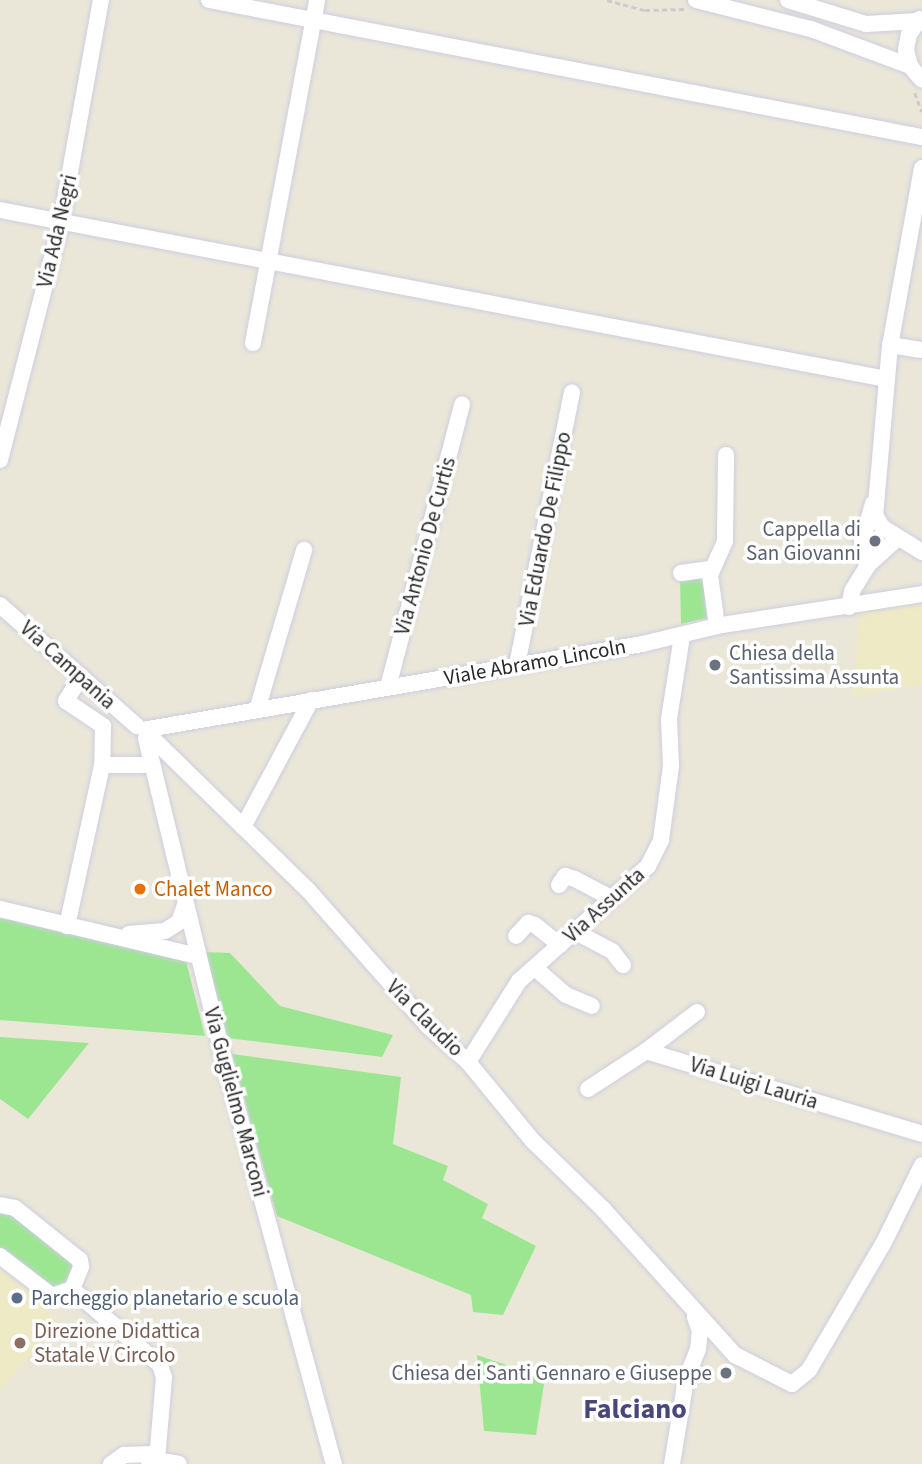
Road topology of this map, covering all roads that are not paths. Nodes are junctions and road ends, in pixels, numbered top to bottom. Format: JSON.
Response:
{"nodes":[{"id":1,"x":101,"y":0,"type":"edge"},
{"id":2,"x":209,"y":0,"type":"edge"},
{"id":3,"x":317,"y":0,"type":"edge"},
{"id":4,"x":788,"y":0,"type":"edge"},
{"id":5,"x":695,"y":5,"type":"edge"},
{"id":6,"x":920,"y":19,"type":"edge"},
{"id":7,"x":313,"y":20,"type":"junction"},
{"id":8,"x":917,"y":79,"type":"edge"},
{"id":9,"x":922,"y":137,"type":"edge"},
{"id":10,"x":922,"y":167,"type":"edge"},
{"id":11,"x":0,"y":210,"type":"edge"},
{"id":12,"x":61,"y":222,"type":"junction"},
{"id":13,"x":268,"y":261,"type":"junction"},
{"id":14,"x":253,"y":343,"type":"dead end"},
{"id":15,"x":890,"y":345,"type":"junction"},
{"id":16,"x":922,"y":350,"type":"edge"},
{"id":17,"x":887,"y":379,"type":"junction"},
{"id":18,"x":572,"y":393,"type":"dead end"},
{"id":19,"x":462,"y":405,"type":"dead end"},
{"id":20,"x":726,"y":455,"type":"dead end"},
{"id":21,"x":0,"y":460,"type":"edge"},
{"id":22,"x":876,"y":495,"type":"junction"},
{"id":23,"x":898,"y":538,"type":"junction"},
{"id":24,"x":304,"y":550,"type":"dead end"},
{"id":25,"x":922,"y":552,"type":"edge"},
{"id":26,"x":867,"y":567,"type":"junction"},
{"id":27,"x":710,"y":569,"type":"junction"},
{"id":28,"x":681,"y":573,"type":"dead end"},
{"id":29,"x":922,"y":594,"type":"edge"},
{"id":30,"x":0,"y":605,"type":"edge"},
{"id":31,"x":849,"y":607,"type":"junction"},
{"id":32,"x":718,"y":626,"type":"junction"},
{"id":33,"x":682,"y":636,"type":"junction"},
{"id":34,"x":517,"y":665,"type":"junction"},
{"id":35,"x":80,"y":676,"type":"junction"},
{"id":36,"x":388,"y":687,"type":"junction"},
{"id":37,"x":311,"y":700,"type":"junction"},
{"id":38,"x":257,"y":710,"type":"junction"},
{"id":39,"x":145,"y":732,"type":"junction"},
{"id":40,"x":102,"y":765,"type":"junction"},
{"id":41,"x":152,"y":765,"type":"junction"},
{"id":42,"x":243,"y":827,"type":"junction"},
{"id":43,"x":559,"y":885,"type":"dead end"},
{"id":44,"x":611,"y":898,"type":"junction"},
{"id":45,"x":185,"y":905,"type":"junction"},
{"id":46,"x":0,"y":909,"type":"edge"},
{"id":47,"x":67,"y":926,"type":"junction"},
{"id":48,"x":574,"y":931,"type":"junction"},
{"id":49,"x":103,"y":934,"type":"junction"},
{"id":50,"x":516,"y":936,"type":"dead end"},
{"id":51,"x":560,"y":945,"type":"junction"},
{"id":52,"x":197,"y":956,"type":"junction"},
{"id":53,"x":623,"y":965,"type":"dead end"},
{"id":54,"x":535,"y":968,"type":"junction"},
{"id":55,"x":592,"y":1006,"type":"dead end"},
{"id":56,"x":697,"y":1012,"type":"dead end"},
{"id":57,"x":646,"y":1051,"type":"junction"},
{"id":58,"x":468,"y":1062,"type":"junction"},
{"id":59,"x":589,"y":1089,"type":"dead end"},
{"id":60,"x":922,"y":1134,"type":"edge"},
{"id":61,"x":920,"y":1175,"type":"edge"},
{"id":62,"x":0,"y":1205,"type":"edge"},
{"id":63,"x":0,"y":1256,"type":"edge"},
{"id":64,"x":72,"y":1289,"type":"junction"},
{"id":65,"x":692,"y":1310,"type":"junction"},
{"id":66,"x":698,"y":1349,"type":"junction"},
{"id":67,"x":735,"y":1356,"type":"junction"},
{"id":68,"x":154,"y":1459,"type":"edge"},
{"id":69,"x":111,"y":1464,"type":"edge"},
{"id":70,"x":179,"y":1464,"type":"edge"},
{"id":71,"x":334,"y":1464,"type":"edge"},
{"id":72,"x":672,"y":1464,"type":"edge"}],
"edges":[{"from":1,"to":12,"type":"street","name":"Via Ada Negri"},
{"from":2,"to":7,"type":"street"},
{"from":3,"to":7,"type":"street"},
{"from":4,"to":6,"type":"street"},
{"from":5,"to":8,"type":"street"},
{"from":6,"to":8,"type":"street"},
{"from":7,"to":9,"type":"street"},
{"from":7,"to":13,"type":"street"},
{"from":10,"to":15,"type":"street"},
{"from":11,"to":12,"type":"street"},
{"from":12,"to":13,"type":"street"},
{"from":12,"to":21,"type":"street","name":"Via Ada Negri"},
{"from":13,"to":14,"type":"street"},
{"from":13,"to":17,"type":"street"},
{"from":15,"to":16,"type":"street"},
{"from":15,"to":17,"type":"street"},
{"from":17,"to":22,"type":"street"},
{"from":18,"to":34,"type":"street","name":"Via Eduardo De Filippo"},
{"from":19,"to":36,"type":"street","name":"Via Antonio De Curtis"},
{"from":20,"to":27,"type":"street"},
{"from":22,"to":23,"type":"street"},
{"from":22,"to":26,"type":"street"},
{"from":23,"to":25,"type":"street"},
{"from":23,"to":26,"type":"street"},
{"from":24,"to":38,"type":"street"},
{"from":26,"to":31,"type":"street"},
{"from":27,"to":28,"type":"street"},
{"from":27,"to":32,"type":"street"},
{"from":29,"to":31,"type":"street","name":"Viale Abramo Lincoln"},
{"from":30,"to":35,"type":"street","name":"Via Campania"},
{"from":31,"to":32,"type":"street","name":"Viale Abramo Lincoln"},
{"from":32,"to":33,"type":"street","name":"Viale Abramo Lincoln"},
{"from":33,"to":34,"type":"street","name":"Viale Abramo Lincoln"},
{"from":33,"to":44,"type":"street","name":"Via Assunta"},
{"from":34,"to":36,"type":"street","name":"Viale Abramo Lincoln"},
{"from":35,"to":39,"type":"street","name":"Via Campania"},
{"from":35,"to":40,"type":"street"},
{"from":36,"to":37,"type":"street","name":"Viale Abramo Lincoln"},
{"from":37,"to":38,"type":"street","name":"Viale Abramo Lincoln"},
{"from":37,"to":42,"type":"street"},
{"from":38,"to":39,"type":"street","name":"Viale Abramo Lincoln"},
{"from":39,"to":41,"type":"street","name":"Via Guglielmo Marconi"},
{"from":39,"to":42,"type":"street","name":"Via Claudio"},
{"from":40,"to":41,"type":"street"},
{"from":40,"to":47,"type":"street"},
{"from":41,"to":45,"type":"street","name":"Via Guglielmo Marconi"},
{"from":42,"to":58,"type":"street","name":"Via Claudio"},
{"from":43,"to":44,"type":"street"},
{"from":44,"to":48,"type":"street","name":"Via Assunta"},
{"from":45,"to":49,"type":"street"},
{"from":45,"to":52,"type":"street","name":"Via Guglielmo Marconi"},
{"from":46,"to":47,"type":"street"},
{"from":47,"to":49,"type":"street"},
{"from":48,"to":51,"type":"street","name":"Via Assunta"},
{"from":48,"to":53,"type":"street"},
{"from":49,"to":52,"type":"street"},
{"from":50,"to":51,"type":"street"},
{"from":51,"to":54,"type":"street","name":"Via Assunta"},
{"from":52,"to":71,"type":"street","name":"Via Guglielmo Marconi"},
{"from":54,"to":55,"type":"street"},
{"from":54,"to":58,"type":"street","name":"Via Assunta"},
{"from":56,"to":57,"type":"street","name":"Via Luigi Lauria"},
{"from":57,"to":59,"type":"street"},
{"from":57,"to":60,"type":"street","name":"Via Luigi Lauria"},
{"from":58,"to":65,"type":"street","name":"Via Claudio"},
{"from":61,"to":67,"type":"street"},
{"from":62,"to":64,"type":"street"},
{"from":63,"to":64,"type":"street"},
{"from":64,"to":68,"type":"street"},
{"from":65,"to":66,"type":"street"},
{"from":65,"to":67,"type":"street","name":"Via Claudio"},
{"from":66,"to":67,"type":"street"},
{"from":66,"to":72,"type":"street"},
{"from":68,"to":69,"type":"street"},
{"from":68,"to":70,"type":"street"}]}
